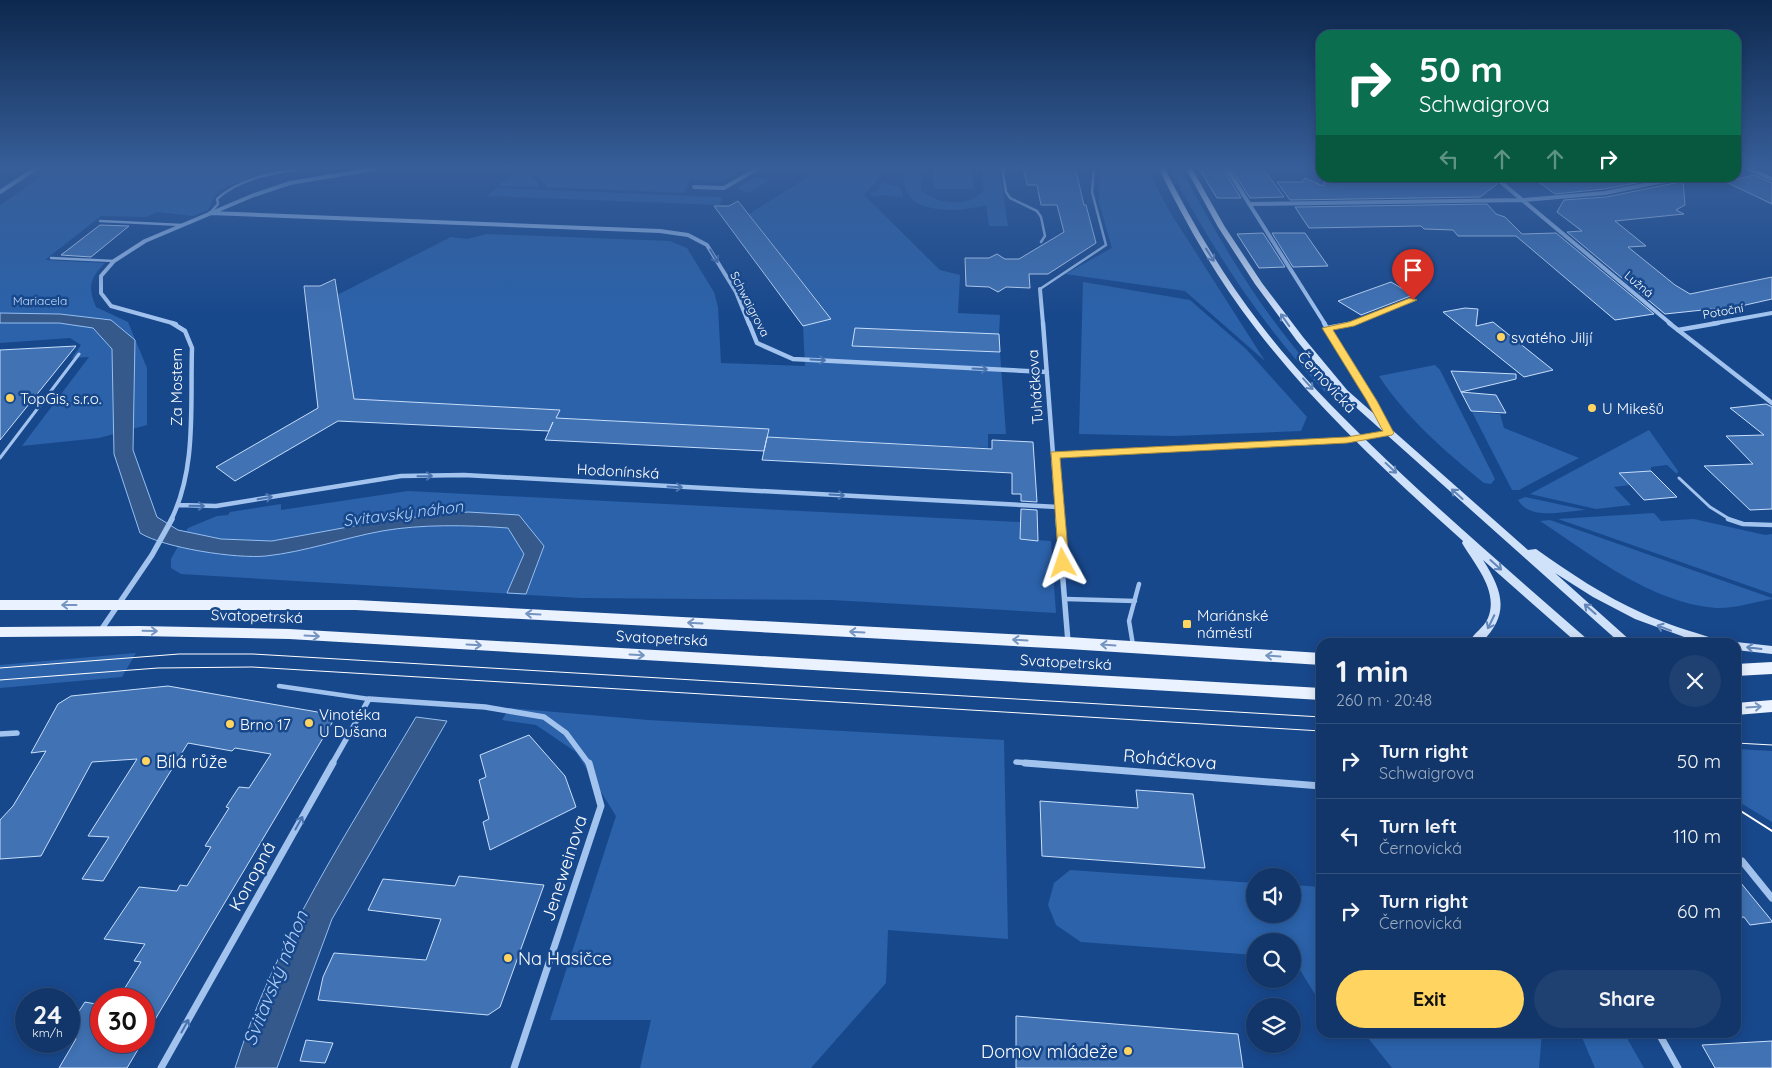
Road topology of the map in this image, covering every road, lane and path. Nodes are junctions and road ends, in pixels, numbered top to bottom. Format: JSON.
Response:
{"nodes":[{"id":1,"x":201,"y":217,"type":"edge"},
{"id":2,"x":296,"y":217,"type":"edge"},
{"id":3,"x":1041,"y":217,"type":"edge"},
{"id":4,"x":1099,"y":217,"type":"edge"},
{"id":5,"x":1187,"y":217,"type":"edge"},
{"id":6,"x":1216,"y":217,"type":"edge"},
{"id":7,"x":1257,"y":217,"type":"edge"},
{"id":8,"x":1543,"y":217,"type":"edge"},
{"id":9,"x":100,"y":221,"type":"dead end"},
{"id":10,"x":182,"y":225,"type":"junction"},
{"id":11,"x":1041,"y":242,"type":"dead end"},
{"id":12,"x":51,"y":258,"type":"dead end"},
{"id":13,"x":114,"y":261,"type":"junction"},
{"id":14,"x":1040,"y":289,"type":"joint"},
{"id":15,"x":1413,"y":300,"type":"dead end"},
{"id":16,"x":1772,"y":313,"type":"edge"},
{"id":17,"x":1327,"y":328,"type":"junction"},
{"id":18,"x":1678,"y":330,"type":"junction"},
{"id":19,"x":79,"y":354,"type":"dead end"},
{"id":20,"x":1047,"y":372,"type":"junction"},
{"id":21,"x":1772,"y":403,"type":"edge"},
{"id":22,"x":1389,"y":433,"type":"junction"},
{"id":23,"x":1360,"y":439,"type":"junction"},
{"id":24,"x":1055,"y":454,"type":"junction"},
{"id":25,"x":0,"y":458,"type":"edge"},
{"id":26,"x":1679,"y":478,"type":"dead end"},
{"id":27,"x":178,"y":505,"type":"junction"},
{"id":28,"x":1058,"y":507,"type":"junction"},
{"id":29,"x":1483,"y":517,"type":"junction"},
{"id":30,"x":1772,"y":525,"type":"edge"},
{"id":31,"x":1460,"y":532,"type":"junction"},
{"id":32,"x":1139,"y":584,"type":"dead end"},
{"id":33,"x":1066,"y":599,"type":"junction"},
{"id":34,"x":1135,"y":601,"type":"junction"},
{"id":35,"x":118,"y":604,"type":"junction"},
{"id":36,"x":0,"y":605,"type":"edge"},
{"id":37,"x":101,"y":631,"type":"junction"},
{"id":38,"x":0,"y":632,"type":"edge"},
{"id":39,"x":1480,"y":638,"type":"edge"},
{"id":40,"x":1579,"y":638,"type":"edge"},
{"id":41,"x":1621,"y":638,"type":"edge"},
{"id":42,"x":1699,"y":638,"type":"edge"},
{"id":43,"x":1068,"y":643,"type":"junction"},
{"id":44,"x":1134,"y":647,"type":"junction"},
{"id":45,"x":1741,"y":647,"type":"edge"},
{"id":46,"x":1772,"y":650,"type":"edge"},
{"id":47,"x":1316,"y":659,"type":"edge"},
{"id":48,"x":1772,"y":668,"type":"edge"},
{"id":49,"x":1741,"y":670,"type":"edge"},
{"id":50,"x":279,"y":686,"type":"dead end"},
{"id":51,"x":1316,"y":694,"type":"edge"},
{"id":52,"x":369,"y":699,"type":"junction"},
{"id":53,"x":1772,"y":706,"type":"edge"},
{"id":54,"x":1741,"y":709,"type":"edge"},
{"id":55,"x":17,"y":733,"type":"dead end"},
{"id":56,"x":0,"y":734,"type":"edge"},
{"id":57,"x":1016,"y":762,"type":"dead end"},
{"id":58,"x":1316,"y":786,"type":"edge"},
{"id":59,"x":1742,"y":861,"type":"dead end"},
{"id":60,"x":1772,"y":898,"type":"edge"},
{"id":61,"x":1661,"y":1038,"type":"edge"},
{"id":62,"x":161,"y":1068,"type":"edge"},
{"id":63,"x":514,"y":1068,"type":"edge"},
{"id":64,"x":1678,"y":1068,"type":"edge"}],
"edges":[{"from":1,"to":10,"type":"street","name":"Za Mostem"},
{"from":2,"to":20,"type":"street","name":"Schwaigrova","one_way":true},
{"from":3,"to":11,"type":"lane"},
{"from":4,"to":14,"type":"lane","name":"Tuháčkova"},
{"from":5,"to":23,"type":"main road","name":"Černovická","one_way":true},
{"from":22,"to":6,"type":"main road","name":"Černovická","one_way":true},
{"from":7,"to":17,"type":"street","name":"Černovická"},
{"from":8,"to":18,"type":"street","name":"Lužná"},
{"from":9,"to":10,"type":"lane"},
{"from":10,"to":13,"type":"street","name":"Za Mostem"},
{"from":12,"to":13,"type":"lane"},
{"from":13,"to":27,"type":"street","name":"Za Mostem"},
{"from":14,"to":20,"type":"street","name":"Tuháčkova"},
{"from":15,"to":17,"type":"street"},
{"from":16,"to":18,"type":"street","name":"Potoční"},
{"from":17,"to":22,"type":"street","name":"Černovická"},
{"from":18,"to":21,"type":"street","name":"Lužná"},
{"from":19,"to":25,"type":"lane"},
{"from":20,"to":24,"type":"street","name":"Tuháčkova"},
{"from":22,"to":23,"type":"street"},
{"from":29,"to":22,"type":"main road","name":"Černovická","one_way":true},
{"from":23,"to":24,"type":"street"},
{"from":23,"to":31,"type":"main road","name":"Černovická","one_way":true},
{"from":24,"to":28,"type":"street","name":"Tuháčkova"},
{"from":26,"to":30,"type":"lane"},
{"from":27,"to":28,"type":"street","name":"Hodonínská","one_way":true},
{"from":27,"to":35,"type":"street","name":"Za Mostem"},
{"from":28,"to":33,"type":"street","name":"Tuháčkova"},
{"from":41,"to":29,"type":"main road","one_way":true},
{"from":42,"to":29,"type":"main road","one_way":true},
{"from":31,"to":39,"type":"main road","one_way":true},
{"from":31,"to":40,"type":"main road","name":"Černovická","one_way":true},
{"from":32,"to":34,"type":"lane"},
{"from":33,"to":34,"type":"lane"},
{"from":33,"to":43,"type":"street","name":"Tuháčkova"},
{"from":34,"to":44,"type":"lane"},
{"from":35,"to":36,"type":"main road","name":"Svatopetrská","one_way":true},
{"from":35,"to":37,"type":"street","name":"Za Mostem"},
{"from":43,"to":35,"type":"main road","name":"Svatopetrská","one_way":true},
{"from":37,"to":38,"type":"main road","name":"Svatopetrská"},
{"from":37,"to":51,"type":"main road","name":"Svatopetrská","one_way":true},
{"from":44,"to":43,"type":"main road","name":"Svatopetrská","one_way":true},
{"from":47,"to":44,"type":"main road","name":"Svatopetrská","one_way":true},
{"from":46,"to":45,"type":"main road","one_way":true},
{"from":48,"to":49,"type":"main road"},
{"from":50,"to":52,"type":"lane"},
{"from":62,"to":52,"type":"street","name":"Konopná","one_way":true},
{"from":52,"to":63,"type":"street","name":"Jeneweinova"},
{"from":54,"to":53,"type":"main road","one_way":true},
{"from":55,"to":56,"type":"street"},
{"from":57,"to":58,"type":"street","name":"Roháčkova"},
{"from":59,"to":60,"type":"street"},
{"from":61,"to":64,"type":"street"}]}
